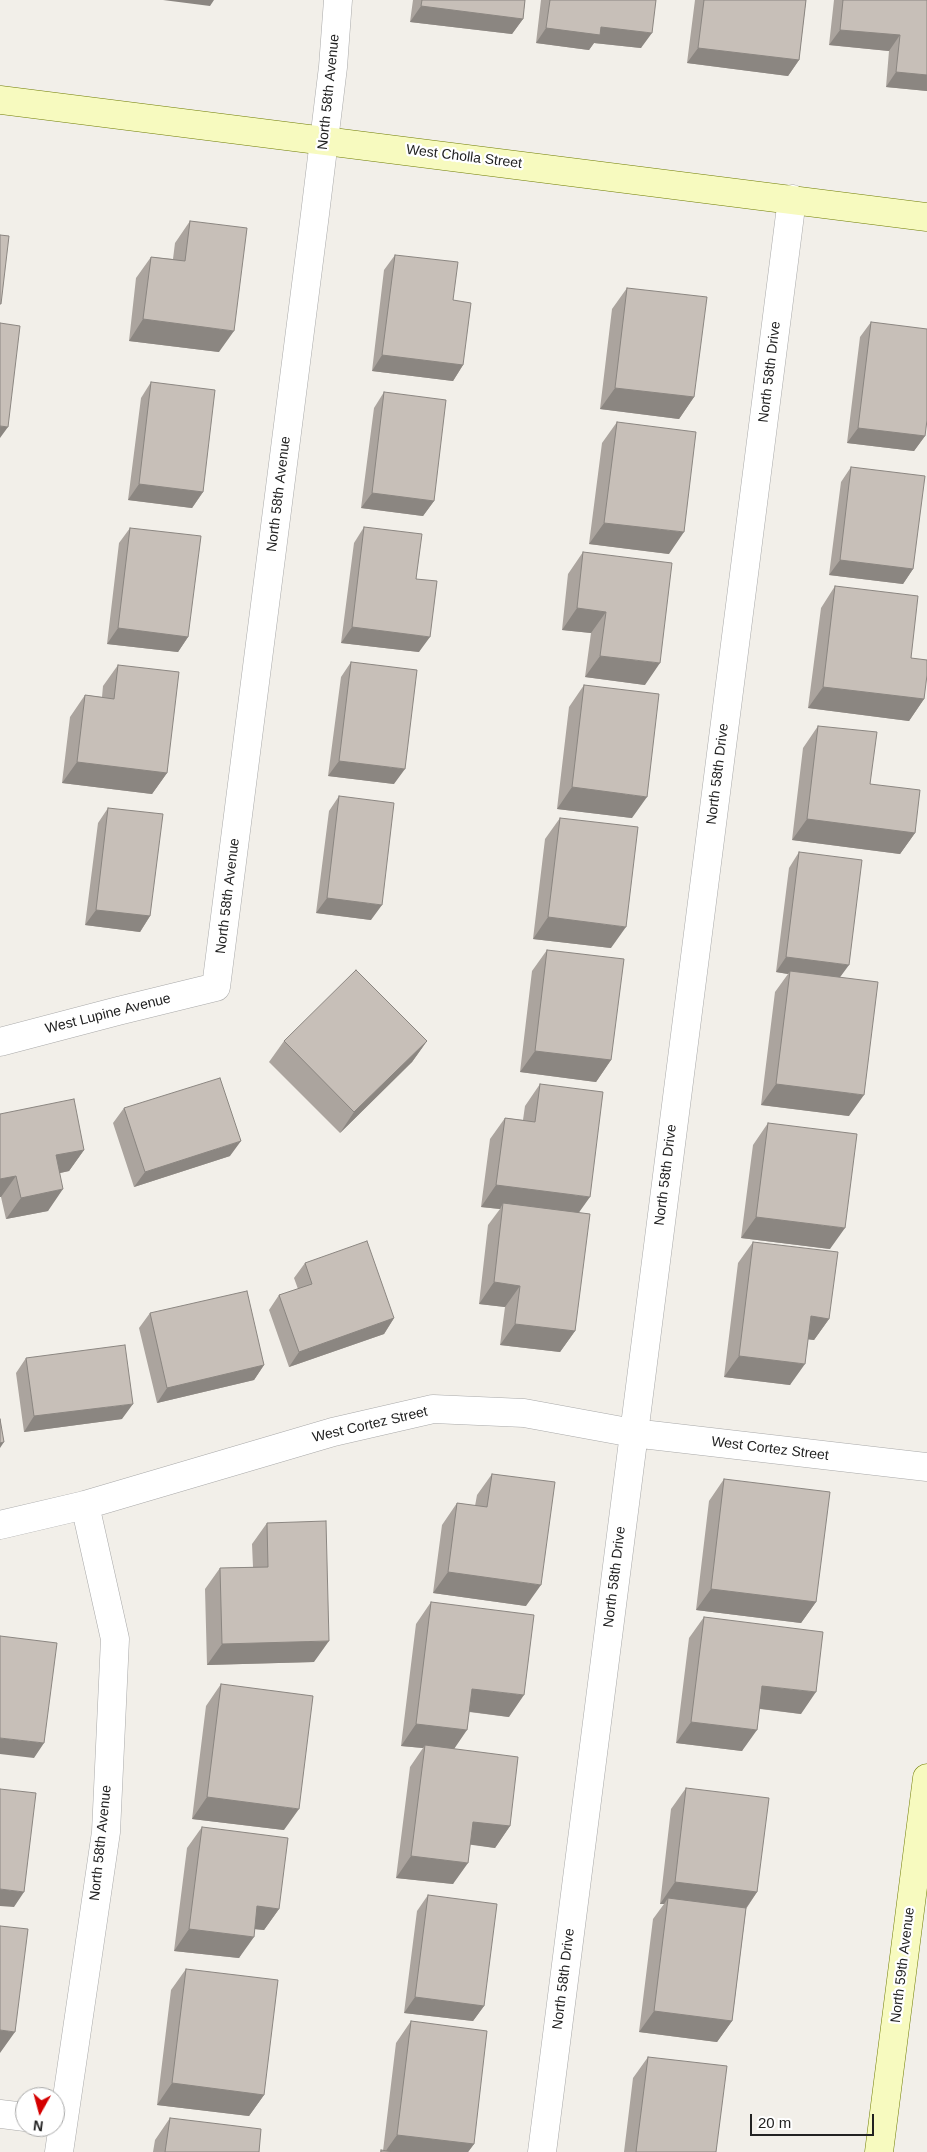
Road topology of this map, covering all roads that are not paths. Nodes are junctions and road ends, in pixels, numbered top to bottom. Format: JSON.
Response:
{"nodes":[{"id":1,"x":338,"y":0,"type":"edge"},
{"id":2,"x":0,"y":100,"type":"edge"},
{"id":3,"x":324,"y":140,"type":"junction"},
{"id":4,"x":792,"y":199,"type":"junction"},
{"id":5,"x":927,"y":217,"type":"edge"},
{"id":6,"x":216,"y":987,"type":"joint"},
{"id":7,"x":0,"y":1042,"type":"edge"},
{"id":8,"x":633,"y":1432,"type":"junction"},
{"id":9,"x":927,"y":1467,"type":"edge"},
{"id":10,"x":84,"y":1505,"type":"junction"},
{"id":11,"x":0,"y":1525,"type":"edge"},
{"id":12,"x":927,"y":1778,"type":"edge"},
{"id":13,"x":65,"y":2087,"type":"edge"},
{"id":14,"x":0,"y":2114,"type":"edge"},
{"id":15,"x":15,"y":2116,"type":"edge"},
{"id":16,"x":59,"y":2137,"type":"edge"},
{"id":17,"x":59,"y":2152,"type":"edge"},
{"id":18,"x":542,"y":2152,"type":"edge"},
{"id":19,"x":879,"y":2152,"type":"edge"}],
"edges":[{"from":1,"to":3,"type":"street","name":"North 58th Avenue"},
{"from":2,"to":3,"type":"street","name":"West Cholla Street"},
{"from":3,"to":4,"type":"street","name":"West Cholla Street"},
{"from":3,"to":6,"type":"street","name":"North 58th Avenue"},
{"from":4,"to":5,"type":"street","name":"West Cholla Street"},
{"from":4,"to":8,"type":"street","name":"North 58th Drive"},
{"from":6,"to":7,"type":"street","name":"West Lupine Avenue"},
{"from":8,"to":9,"type":"street","name":"West Cortez Street"},
{"from":8,"to":10,"type":"street","name":"West Cortez Street"},
{"from":8,"to":18,"type":"street","name":"North 58th Drive"},
{"from":10,"to":11,"type":"street","name":"West Cortez Street"},
{"from":10,"to":13,"type":"street","name":"North 58th Avenue"},
{"from":12,"to":19,"type":"street","name":"North 59th Avenue"},
{"from":14,"to":15,"type":"street"},
{"from":16,"to":17,"type":"street","name":"North 58th Avenue"}]}
